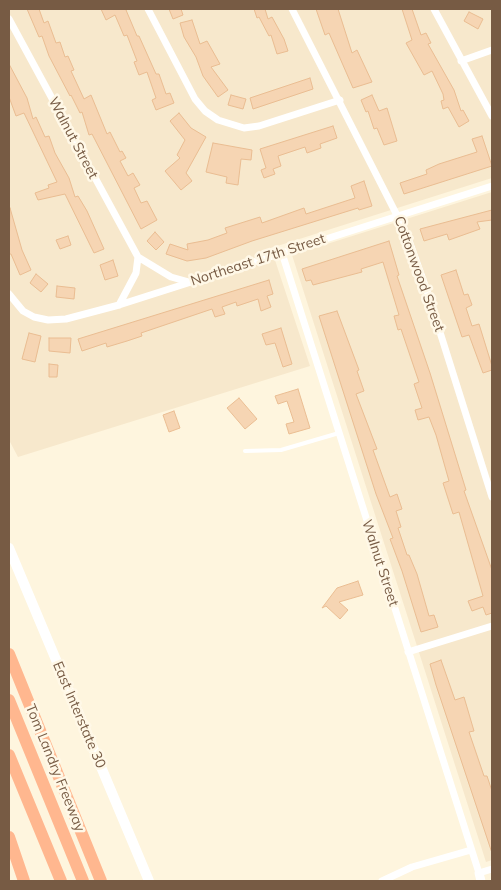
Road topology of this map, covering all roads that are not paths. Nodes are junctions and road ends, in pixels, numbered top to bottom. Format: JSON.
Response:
{"nodes":[{"id":1,"x":148,"y":9,"type":"edge"},
{"id":2,"x":292,"y":9,"type":"edge"},
{"id":3,"x":434,"y":9,"type":"edge"},
{"id":4,"x":9,"y":19,"type":"edge"},
{"id":5,"x":492,"y":50,"type":"edge"},
{"id":6,"x":461,"y":60,"type":"junction"},
{"id":7,"x":340,"y":100,"type":"junction"},
{"id":8,"x":492,"y":116,"type":"edge"},
{"id":9,"x":492,"y":186,"type":"edge"},
{"id":10,"x":398,"y":214,"type":"junction"},
{"id":11,"x":282,"y":253,"type":"junction"},
{"id":12,"x":138,"y":258,"type":"junction"},
{"id":13,"x":189,"y":282,"type":"junction"},
{"id":14,"x":9,"y":294,"type":"edge"},
{"id":15,"x":119,"y":305,"type":"junction"},
{"id":16,"x":339,"y":433,"type":"junction"},
{"id":17,"x":245,"y":451,"type":"dead end"},
{"id":18,"x":492,"y":497,"type":"edge"},
{"id":19,"x":9,"y":548,"type":"edge"},
{"id":20,"x":492,"y":626,"type":"edge"},
{"id":21,"x":408,"y":652,"type":"junction"},
{"id":22,"x":9,"y":654,"type":"edge"},
{"id":23,"x":9,"y":700,"type":"edge"},
{"id":24,"x":9,"y":755,"type":"edge"},
{"id":25,"x":9,"y":837,"type":"edge"},
{"id":26,"x":471,"y":850,"type":"junction"},
{"id":27,"x":492,"y":869,"type":"edge"},
{"id":28,"x":480,"y":877,"type":"edge"},
{"id":29,"x":24,"y":881,"type":"edge"},
{"id":30,"x":61,"y":881,"type":"edge"},
{"id":31,"x":83,"y":881,"type":"edge"},
{"id":32,"x":101,"y":881,"type":"edge"},
{"id":33,"x":149,"y":881,"type":"edge"},
{"id":34,"x":382,"y":881,"type":"edge"}],
"edges":[{"from":1,"to":7,"type":"street"},
{"from":2,"to":7,"type":"street","name":"Cottonwood Street"},
{"from":3,"to":6,"type":"street"},
{"from":4,"to":12,"type":"street","name":"Walnut Street"},
{"from":5,"to":6,"type":"street"},
{"from":6,"to":8,"type":"street"},
{"from":7,"to":10,"type":"street","name":"Cottonwood Street"},
{"from":9,"to":10,"type":"street","name":"Northeast 17th Street"},
{"from":10,"to":11,"type":"street","name":"Northeast 17th Street"},
{"from":10,"to":18,"type":"street","name":"Cottonwood Street"},
{"from":11,"to":13,"type":"street","name":"Northeast 17th Street"},
{"from":11,"to":16,"type":"street","name":"Walnut Street"},
{"from":12,"to":13,"type":"street"},
{"from":12,"to":15,"type":"street"},
{"from":13,"to":15,"type":"street","name":"Northeast 17th Street"},
{"from":14,"to":15,"type":"street","name":"Northeast 17th Street"},
{"from":16,"to":17,"type":"lane"},
{"from":16,"to":21,"type":"street","name":"Walnut Street"},
{"from":19,"to":33,"type":"main road","name":"East Interstate 30"},
{"from":20,"to":21,"type":"street"},
{"from":21,"to":26,"type":"street","name":"Walnut Street"},
{"from":22,"to":32,"type":"highway","name":"Tom Landry Freeway"},
{"from":23,"to":31,"type":"highway"},
{"from":24,"to":30,"type":"highway"},
{"from":25,"to":29,"type":"highway"},
{"from":26,"to":28,"type":"street","name":"Walnut Street"},
{"from":26,"to":34,"type":"street"},
{"from":27,"to":28,"type":"street"}]}
